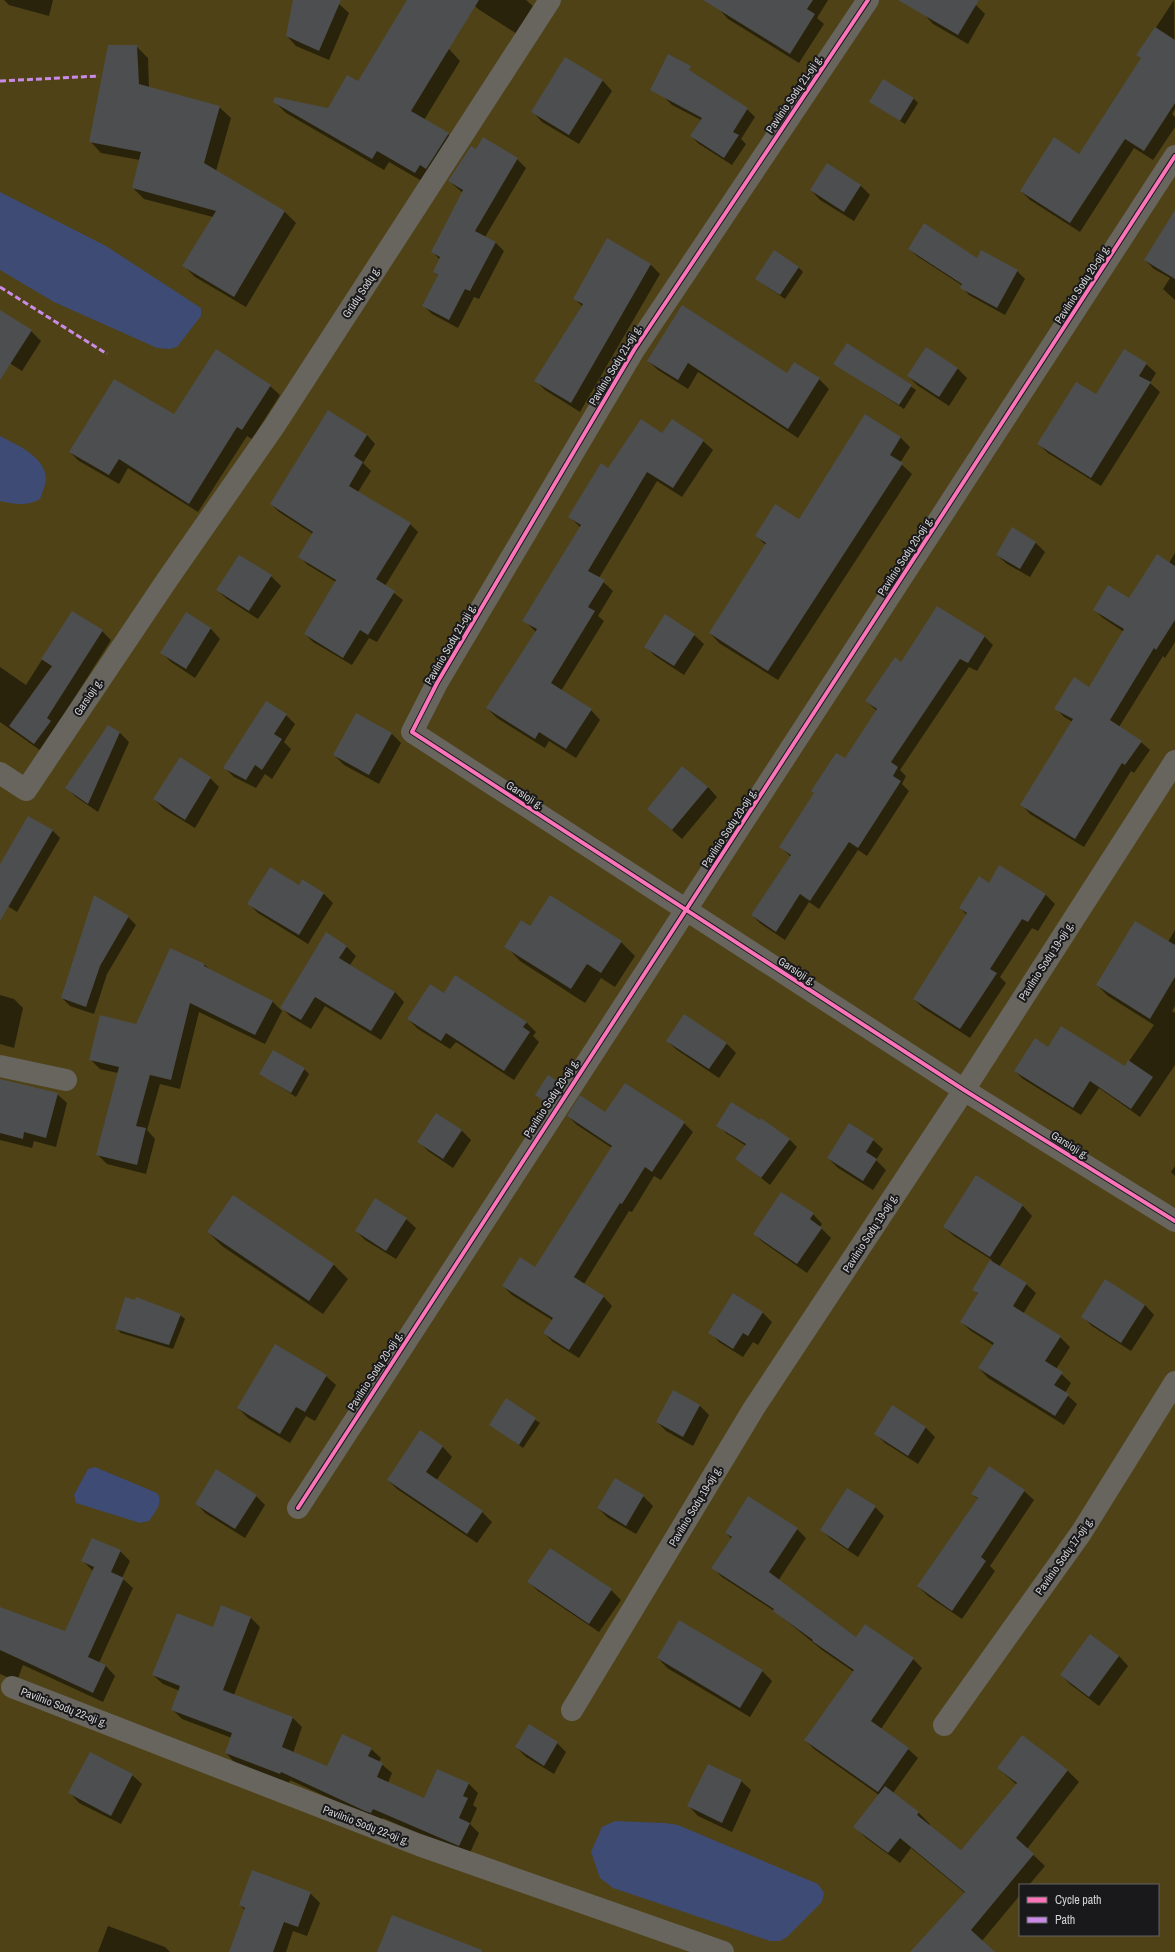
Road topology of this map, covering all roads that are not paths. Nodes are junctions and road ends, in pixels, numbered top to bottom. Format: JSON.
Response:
{"nodes":[{"id":1,"x":550,"y":0,"type":"edge"},
{"id":2,"x":868,"y":0,"type":"edge"},
{"id":3,"x":1175,"y":156,"type":"edge"},
{"id":4,"x":167,"y":580,"type":"joint"},
{"id":5,"x":412,"y":732,"type":"joint"},
{"id":6,"x":1175,"y":761,"type":"edge"},
{"id":7,"x":0,"y":773,"type":"edge"},
{"id":8,"x":687,"y":910,"type":"junction"},
{"id":9,"x":0,"y":1066,"type":"edge"},
{"id":10,"x":66,"y":1080,"type":"dead end"},
{"id":11,"x":964,"y":1090,"type":"junction"},
{"id":12,"x":1175,"y":1221,"type":"edge"},
{"id":13,"x":1175,"y":1382,"type":"edge"},
{"id":14,"x":298,"y":1508,"type":"dead end"},
{"id":15,"x":12,"y":1687,"type":"dead end"},
{"id":16,"x":572,"y":1710,"type":"dead end"},
{"id":17,"x":944,"y":1725,"type":"dead end"},
{"id":18,"x":723,"y":1952,"type":"edge"}],
"edges":[{"from":1,"to":4,"type":"street","name":"Grūdų Sodų g."},
{"from":2,"to":5,"type":"street","name":"Pavilnio Sodų 21-oji g."},
{"from":3,"to":8,"type":"street","name":"Pavilnio Sodų 20-oji g."},
{"from":4,"to":7,"type":"street","name":"Garsioji g."},
{"from":5,"to":8,"type":"street","name":"Garsioji g."},
{"from":6,"to":11,"type":"street","name":"Pavilnio Sodų 19-oji g."},
{"from":8,"to":11,"type":"street","name":"Garsioji g."},
{"from":8,"to":14,"type":"street","name":"Pavilnio Sodų 20-oji g."},
{"from":9,"to":10,"type":"street"},
{"from":11,"to":12,"type":"street","name":"Garsioji g."},
{"from":11,"to":16,"type":"street","name":"Pavilnio Sodų 19-oji g."},
{"from":13,"to":17,"type":"street","name":"Pavilnio Sodų 17-oji g."},
{"from":15,"to":18,"type":"street","name":"Pavilnio Sodų 22-oji g."}]}
